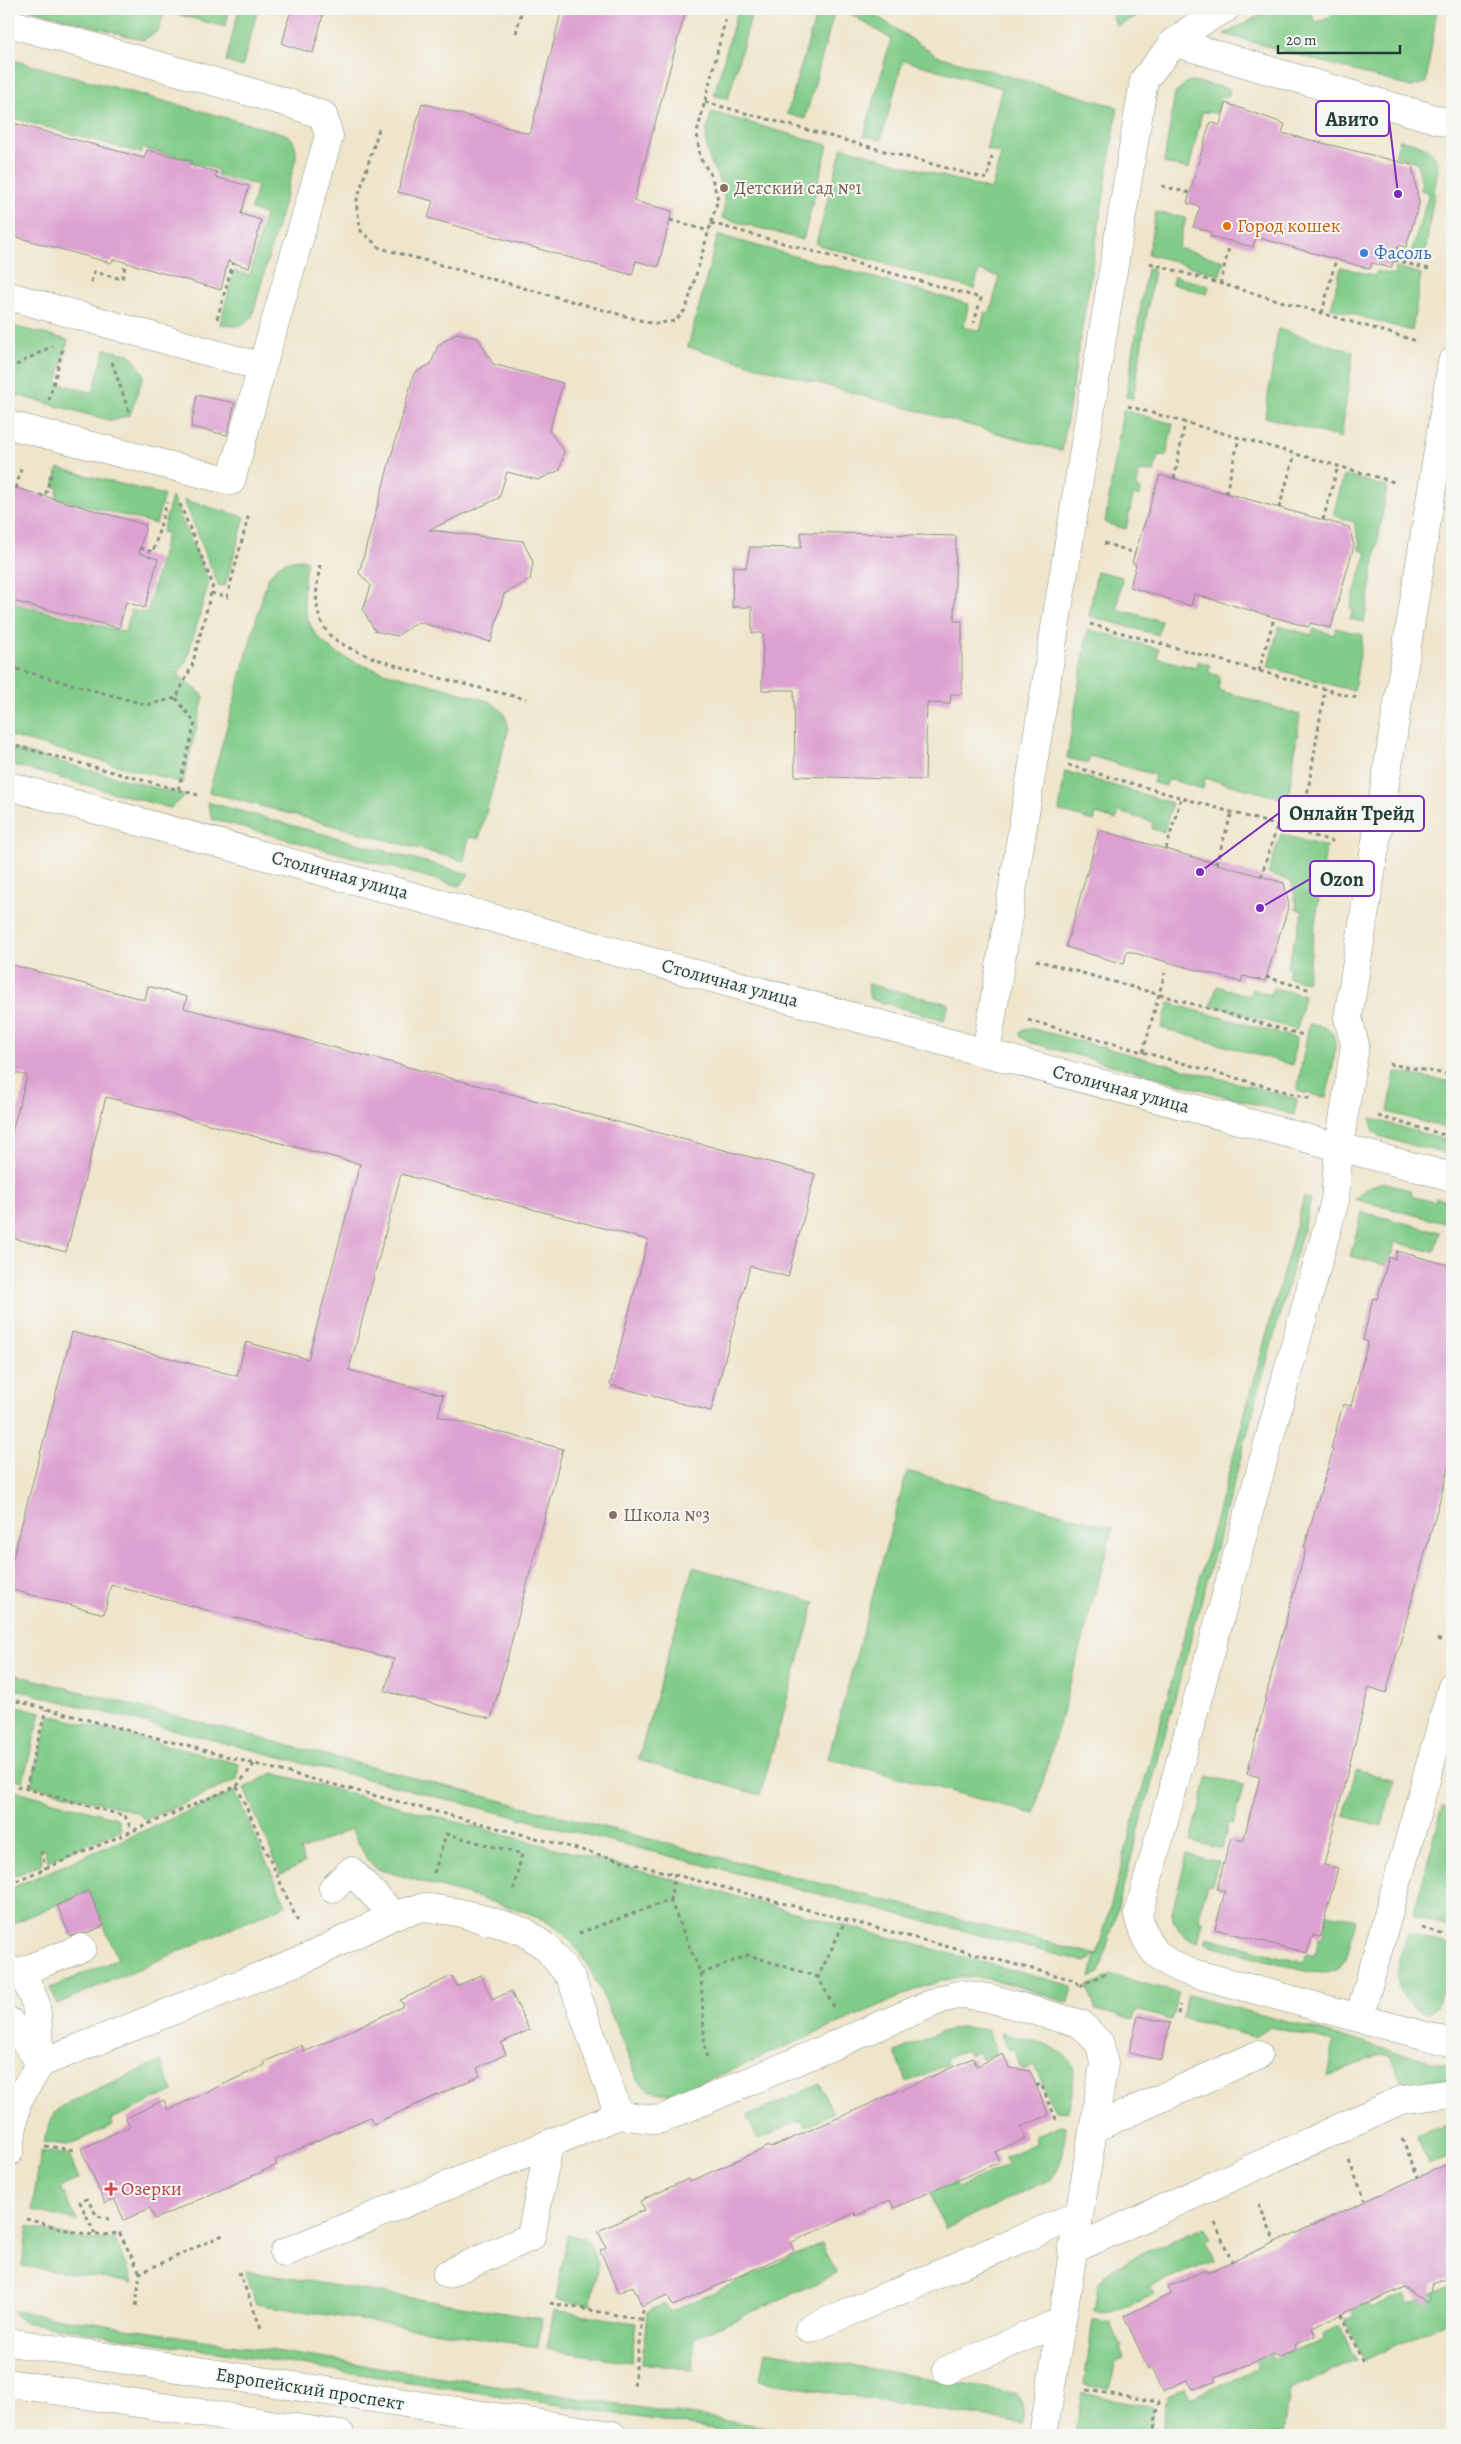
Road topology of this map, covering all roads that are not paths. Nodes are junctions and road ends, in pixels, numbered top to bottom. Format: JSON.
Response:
{"nodes":[{"id":1,"x":1226,"y":9,"type":"edge"},
{"id":2,"x":9,"y":23,"type":"edge"},
{"id":3,"x":1173,"y":42,"type":"junction"},
{"id":4,"x":1452,"y":124,"type":"edge"},
{"id":5,"x":9,"y":296,"type":"edge"},
{"id":6,"x":1452,"y":362,"type":"edge"},
{"id":7,"x":262,"y":368,"type":"junction"},
{"id":8,"x":9,"y":425,"type":"edge"},
{"id":9,"x":9,"y":786,"type":"edge"},
{"id":10,"x":986,"y":1053,"type":"junction"},
{"id":11,"x":1340,"y":1146,"type":"junction"},
{"id":12,"x":1452,"y":1177,"type":"edge"},
{"id":13,"x":1452,"y":1687,"type":"edge"},
{"id":14,"x":333,"y":1888,"type":"dead end"},
{"id":15,"x":394,"y":1915,"type":"junction"},
{"id":16,"x":82,"y":1948,"type":"dead end"},
{"id":17,"x":1360,"y":2018,"type":"junction"},
{"id":18,"x":9,"y":2021,"type":"edge"},
{"id":19,"x":1452,"y":2043,"type":"edge"},
{"id":20,"x":1258,"y":2056,"type":"dead end"},
{"id":21,"x":40,"y":2063,"type":"junction"},
{"id":22,"x":1452,"y":2093,"type":"edge"},
{"id":23,"x":619,"y":2115,"type":"junction"},
{"id":24,"x":1094,"y":2128,"type":"junction"},
{"id":25,"x":548,"y":2144,"type":"junction"},
{"id":26,"x":9,"y":2152,"type":"edge"},
{"id":27,"x":1078,"y":2215,"type":"junction"},
{"id":28,"x":1072,"y":2250,"type":"junction"},
{"id":29,"x":284,"y":2253,"type":"dead end"},
{"id":30,"x":447,"y":2274,"type":"dead end"},
{"id":31,"x":1060,"y":2322,"type":"junction"},
{"id":32,"x":809,"y":2329,"type":"dead end"},
{"id":33,"x":9,"y":2342,"type":"edge"},
{"id":34,"x":947,"y":2370,"type":"dead end"},
{"id":35,"x":9,"y":2383,"type":"edge"},
{"id":36,"x":540,"y":2430,"type":"edge"},
{"id":37,"x":341,"y":2435,"type":"edge"},
{"id":38,"x":612,"y":2435,"type":"edge"},
{"id":39,"x":1043,"y":2435,"type":"edge"}],
"edges":[{"from":1,"to":3,"type":"street"},
{"from":2,"to":7,"type":"street"},
{"from":3,"to":4,"type":"street"},
{"from":3,"to":10,"type":"street"},
{"from":5,"to":7,"type":"street"},
{"from":6,"to":11,"type":"street"},
{"from":7,"to":8,"type":"street"},
{"from":9,"to":10,"type":"street","name":"Столичная улица"},
{"from":10,"to":11,"type":"street","name":"Столичная улица"},
{"from":11,"to":12,"type":"street","name":"Столичная улица"},
{"from":11,"to":17,"type":"street"},
{"from":13,"to":17,"type":"street"},
{"from":14,"to":15,"type":"street"},
{"from":15,"to":21,"type":"street"},
{"from":15,"to":23,"type":"street"},
{"from":16,"to":21,"type":"street"},
{"from":17,"to":19,"type":"street"},
{"from":18,"to":21,"type":"street"},
{"from":20,"to":24,"type":"street"},
{"from":21,"to":26,"type":"street"},
{"from":22,"to":28,"type":"street"},
{"from":23,"to":24,"type":"street"},
{"from":23,"to":25,"type":"street"},
{"from":24,"to":27,"type":"street"},
{"from":25,"to":29,"type":"street"},
{"from":25,"to":30,"type":"street"},
{"from":27,"to":28,"type":"street"},
{"from":27,"to":32,"type":"street"},
{"from":28,"to":31,"type":"street"},
{"from":31,"to":34,"type":"street"},
{"from":31,"to":39,"type":"street"},
{"from":33,"to":36,"type":"street","name":"Европейский проспект"},
{"from":35,"to":37,"type":"street"},
{"from":36,"to":38,"type":"street","name":"Европейский проспект"}]}
